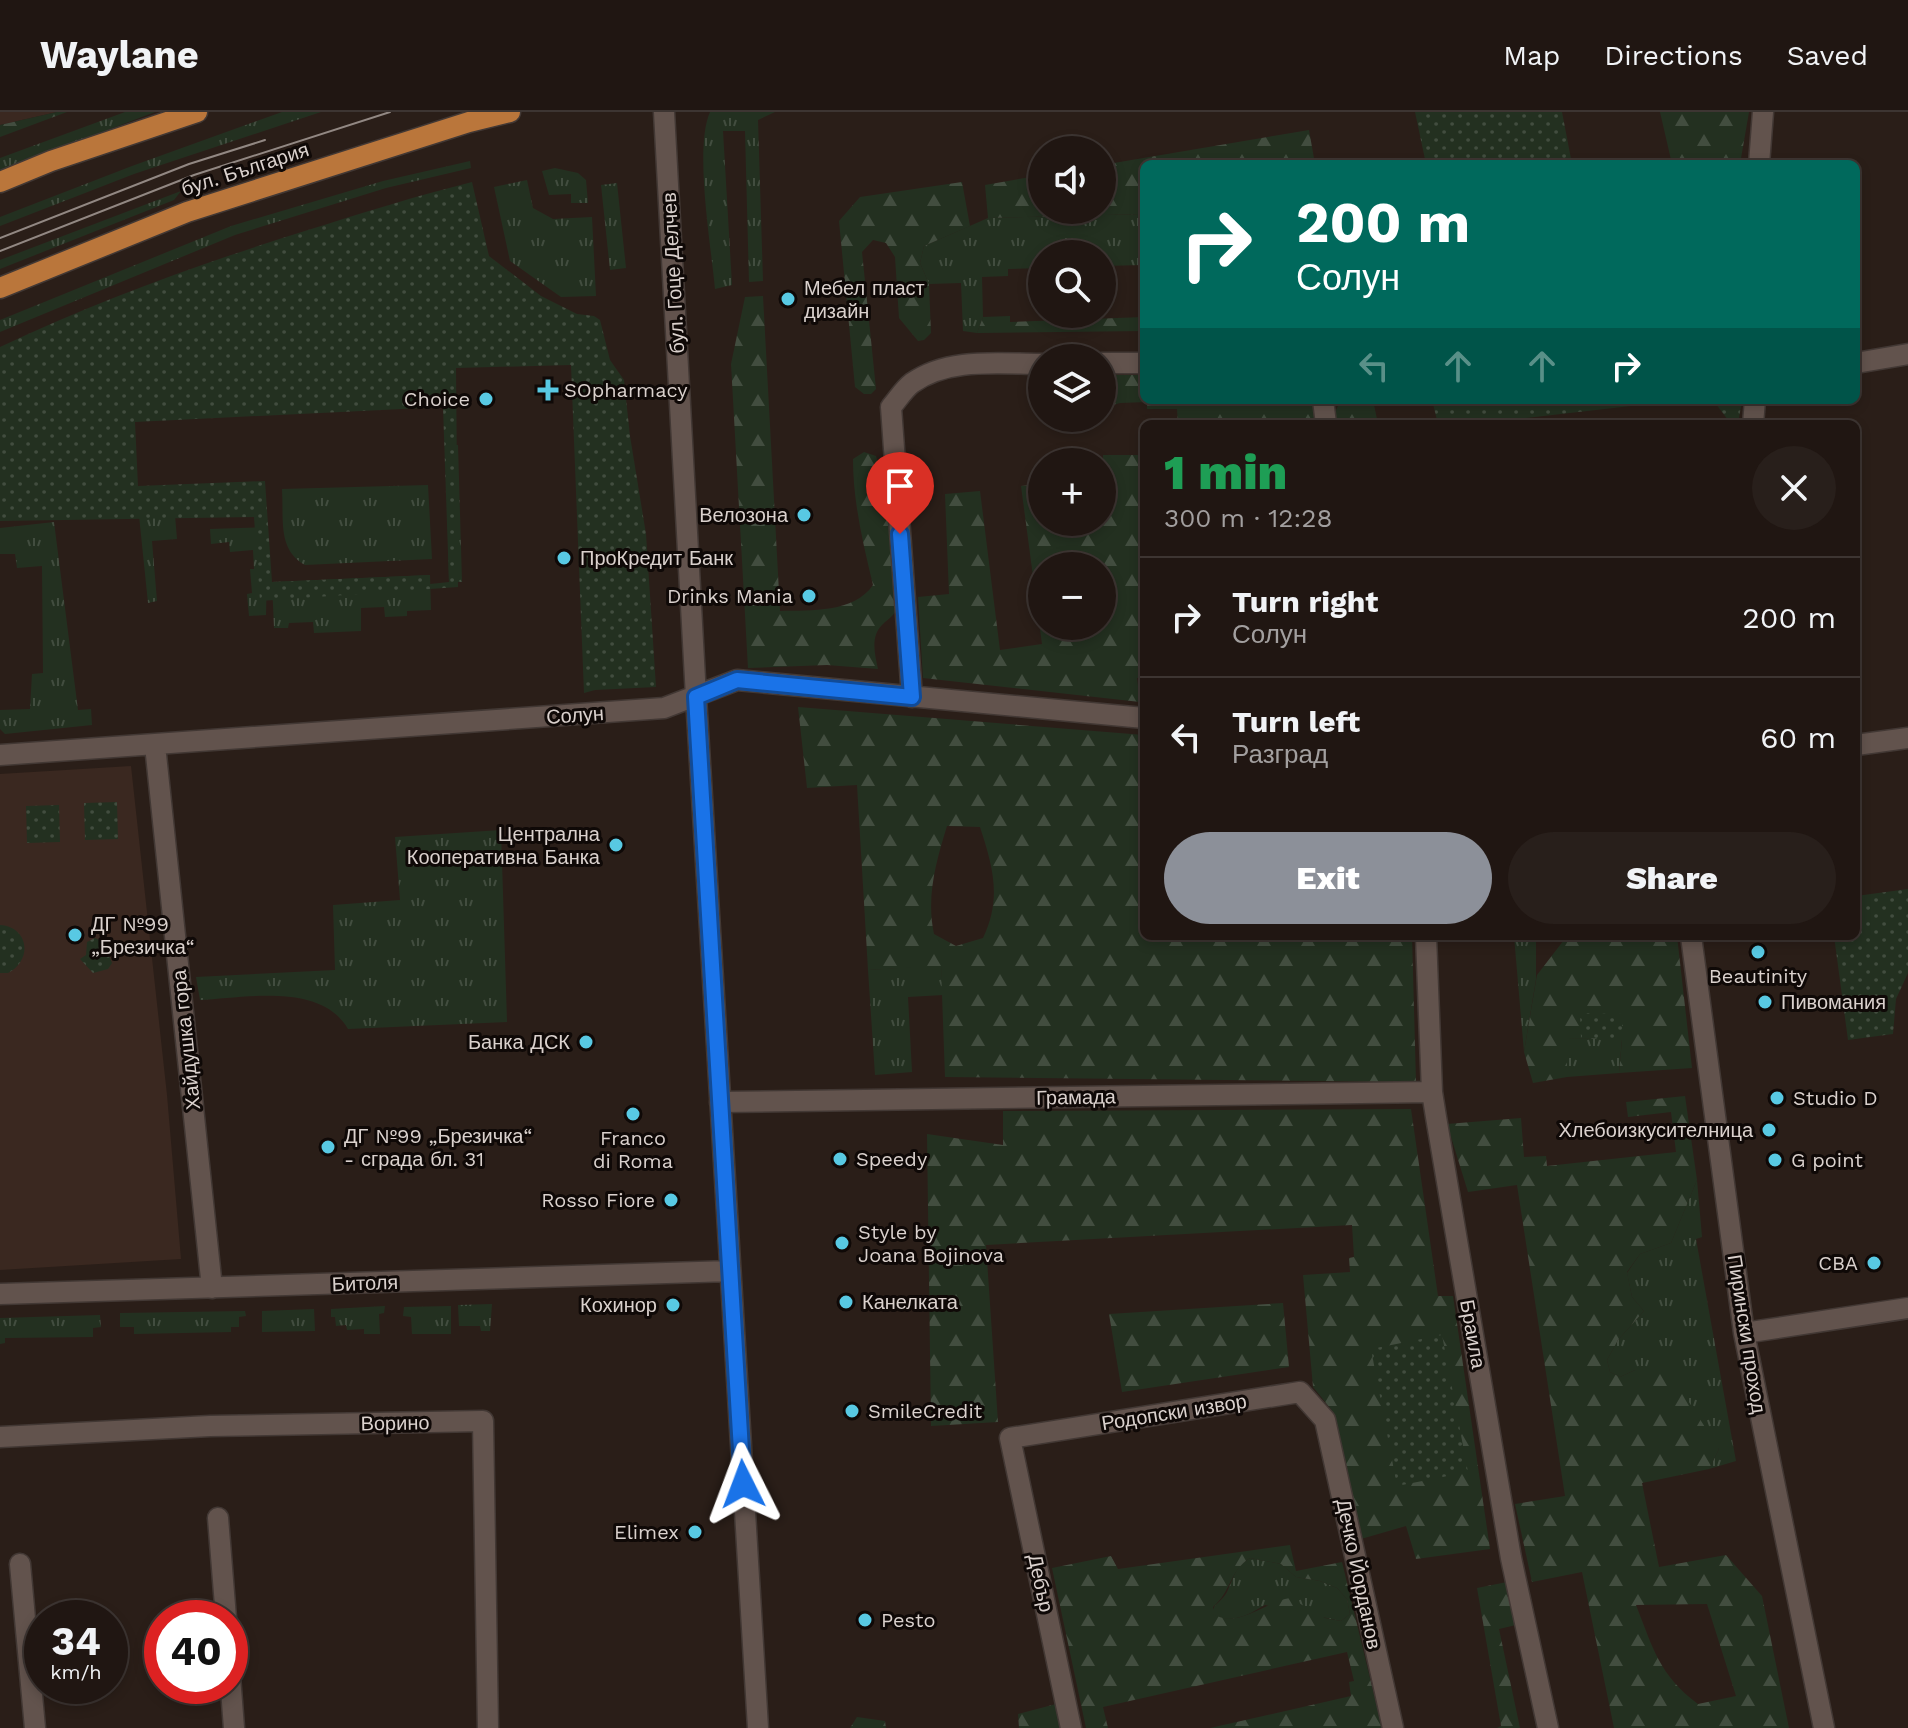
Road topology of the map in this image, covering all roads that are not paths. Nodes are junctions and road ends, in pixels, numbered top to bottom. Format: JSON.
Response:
{"nodes":[{"id":1,"x":197,"y":112,"type":"edge"},
{"id":2,"x":510,"y":112,"type":"edge"},
{"id":3,"x":664,"y":112,"type":"edge"},
{"id":4,"x":1763,"y":112,"type":"edge"},
{"id":5,"x":1759,"y":160,"type":"edge"},
{"id":6,"x":0,"y":182,"type":"edge"},
{"id":7,"x":0,"y":288,"type":"edge"},
{"id":8,"x":1908,"y":354,"type":"edge"},
{"id":9,"x":1860,"y":362,"type":"edge"},
{"id":10,"x":1116,"y":363,"type":"edge"},
{"id":11,"x":1140,"y":363,"type":"edge"},
{"id":12,"x":1028,"y":364,"type":"edge"},
{"id":13,"x":696,"y":697,"type":"junction"},
{"id":14,"x":912,"y":697,"type":"junction"},
{"id":15,"x":1140,"y":718,"type":"edge"},
{"id":16,"x":1908,"y":738,"type":"edge"},
{"id":17,"x":1860,"y":744,"type":"edge"},
{"id":18,"x":155,"y":745,"type":"junction"},
{"id":19,"x":0,"y":755,"type":"edge"},
{"id":20,"x":1426,"y":940,"type":"edge"},
{"id":21,"x":1692,"y":940,"type":"edge"},
{"id":22,"x":1432,"y":1092,"type":"junction"},
{"id":23,"x":720,"y":1102,"type":"junction"},
{"id":24,"x":730,"y":1271,"type":"junction"},
{"id":25,"x":212,"y":1288,"type":"junction"},
{"id":26,"x":0,"y":1294,"type":"edge"},
{"id":27,"x":1908,"y":1308,"type":"edge"},
{"id":28,"x":1744,"y":1333,"type":"junction"},
{"id":29,"x":1325,"y":1420,"type":"joint"},
{"id":30,"x":0,"y":1437,"type":"edge"},
{"id":31,"x":1010,"y":1438,"type":"joint"},
{"id":32,"x":218,"y":1518,"type":"dead end"},
{"id":33,"x":20,"y":1564,"type":"dead end"},
{"id":34,"x":225,"y":1600,"type":"edge"},
{"id":35,"x":232,"y":1704,"type":"edge"},
{"id":36,"x":35,"y":1728,"type":"edge"},
{"id":37,"x":234,"y":1728,"type":"edge"},
{"id":38,"x":488,"y":1728,"type":"edge"},
{"id":39,"x":758,"y":1728,"type":"edge"},
{"id":40,"x":1071,"y":1728,"type":"edge"},
{"id":41,"x":1393,"y":1728,"type":"edge"},
{"id":42,"x":1548,"y":1728,"type":"edge"},
{"id":43,"x":1824,"y":1728,"type":"edge"}],
"edges":[{"from":1,"to":6,"type":"main road"},
{"from":2,"to":7,"type":"main road","name":"бул. България"},
{"from":3,"to":13,"type":"street","name":"бул. Гоце Делчев"},
{"from":4,"to":5,"type":"street"},
{"from":8,"to":9,"type":"street"},
{"from":10,"to":11,"type":"street"},
{"from":12,"to":14,"type":"street"},
{"from":13,"to":14,"type":"street","name":"Солун"},
{"from":13,"to":18,"type":"street","name":"Солун"},
{"from":13,"to":23,"type":"street","name":"бул. Гоце Делчев"},
{"from":14,"to":15,"type":"street","name":"Солун"},
{"from":16,"to":17,"type":"street"},
{"from":18,"to":19,"type":"street","name":"Солун"},
{"from":18,"to":25,"type":"street","name":"Хайдушка гора"},
{"from":20,"to":22,"type":"street","name":"Браила"},
{"from":21,"to":28,"type":"street","name":"Пирински проход"},
{"from":22,"to":23,"type":"street","name":"Грамада"},
{"from":22,"to":42,"type":"street","name":"Браила"},
{"from":23,"to":24,"type":"street","name":"бул. Гоце Делчев"},
{"from":24,"to":25,"type":"street","name":"Битоля"},
{"from":24,"to":39,"type":"street","name":"бул. Гоце Делчев"},
{"from":25,"to":26,"type":"street","name":"Битоля"},
{"from":27,"to":28,"type":"street"},
{"from":28,"to":43,"type":"street","name":"Пирински проход"},
{"from":29,"to":31,"type":"street","name":"Родопски извор"},
{"from":29,"to":41,"type":"street","name":"Дечко Йорданов"},
{"from":30,"to":38,"type":"street","name":"Ворино"},
{"from":31,"to":40,"type":"street","name":"Дебър"},
{"from":32,"to":34,"type":"street"},
{"from":33,"to":36,"type":"street"},
{"from":35,"to":37,"type":"street"}]}
